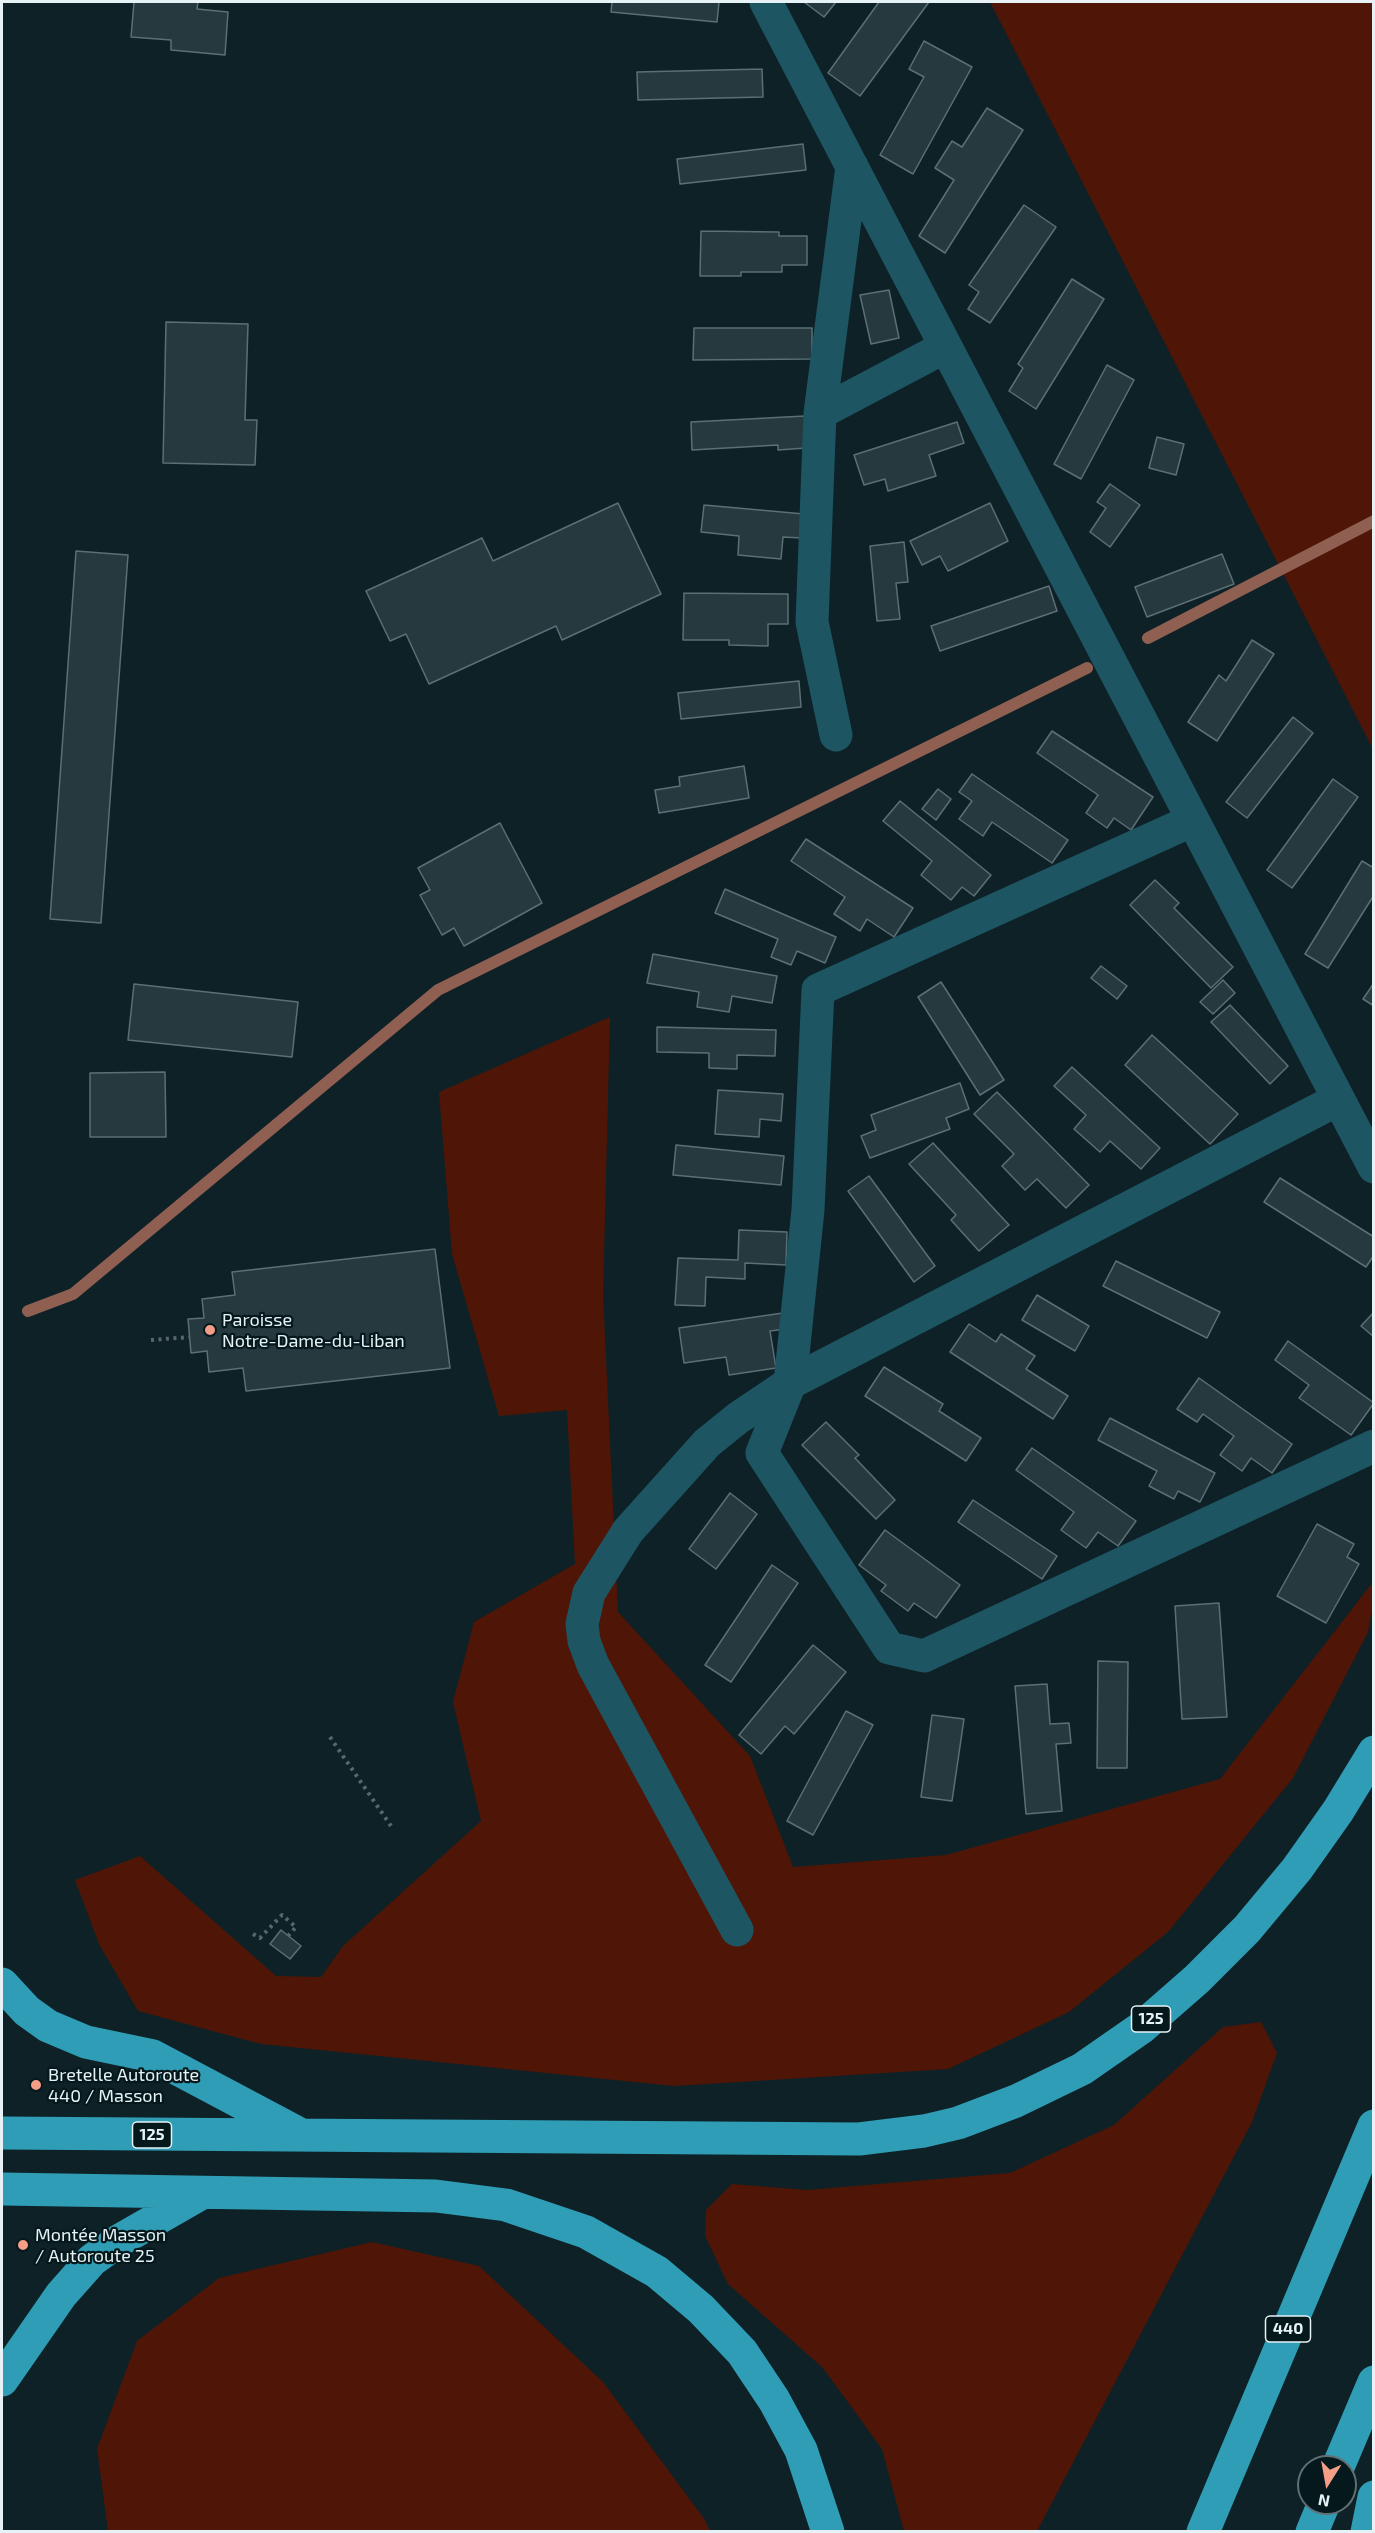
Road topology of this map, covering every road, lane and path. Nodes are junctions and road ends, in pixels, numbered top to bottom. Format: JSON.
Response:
{"nodes":[{"id":1,"x":766,"y":2,"type":"edge"},
{"id":2,"x":852,"y":166,"type":"junction"},
{"id":3,"x":945,"y":347,"type":"junction"},
{"id":4,"x":820,"y":413,"type":"junction"},
{"id":5,"x":836,"y":735,"type":"dead end"},
{"id":6,"x":1191,"y":821,"type":"junction"},
{"id":7,"x":1336,"y":1100,"type":"junction"},
{"id":8,"x":1374,"y":1167,"type":"edge"},
{"id":9,"x":190,"y":1337,"type":"dead end"},
{"id":10,"x":152,"y":1340,"type":"dead end"},
{"id":11,"x":790,"y":1383,"type":"junction"},
{"id":12,"x":1374,"y":1446,"type":"edge"},
{"id":13,"x":330,"y":1737,"type":"dead end"},
{"id":14,"x":1374,"y":1752,"type":"edge"},
{"id":15,"x":391,"y":1826,"type":"dead end"},
{"id":16,"x":737,"y":1930,"type":"dead end"},
{"id":17,"x":253,"y":1934,"type":"dead end"},
{"id":18,"x":288,"y":1936,"type":"dead end"},
{"id":19,"x":2,"y":1984,"type":"edge"},
{"id":20,"x":1374,"y":2126,"type":"edge"},
{"id":21,"x":2,"y":2133,"type":"edge"},
{"id":22,"x":302,"y":2136,"type":"junction"},
{"id":23,"x":2,"y":2189,"type":"edge"},
{"id":24,"x":204,"y":2192,"type":"junction"},
{"id":25,"x":2,"y":2380,"type":"edge"},
{"id":26,"x":1374,"y":2382,"type":"edge"},
{"id":27,"x":1343,"y":2455,"type":"edge"},
{"id":28,"x":1374,"y":2497,"type":"edge"},
{"id":29,"x":1319,"y":2515,"type":"edge"},
{"id":30,"x":828,"y":2532,"type":"edge"},
{"id":31,"x":1203,"y":2532,"type":"edge"},
{"id":32,"x":1312,"y":2532,"type":"edge"},
{"id":33,"x":1367,"y":2532,"type":"edge"}],
"edges":[{"from":1,"to":2,"type":"street"},
{"from":2,"to":3,"type":"street"},
{"from":2,"to":4,"type":"street"},
{"from":3,"to":4,"type":"street"},
{"from":3,"to":6,"type":"street"},
{"from":4,"to":5,"type":"street"},
{"from":6,"to":7,"type":"street"},
{"from":6,"to":11,"type":"street"},
{"from":7,"to":8,"type":"street"},
{"from":7,"to":11,"type":"street"},
{"from":9,"to":10,"type":"path"},
{"from":11,"to":12,"type":"street"},
{"from":11,"to":16,"type":"street"},
{"from":13,"to":15,"type":"path"},
{"from":14,"to":22,"type":"highway","number":"125"},
{"from":17,"to":18,"type":"path"},
{"from":19,"to":22,"type":"highway"},
{"from":20,"to":31,"type":"highway","number":"440"},
{"from":21,"to":22,"type":"highway","number":"125"},
{"from":23,"to":24,"type":"highway"},
{"from":24,"to":25,"type":"highway"},
{"from":24,"to":30,"type":"highway"},
{"from":26,"to":27,"type":"highway"},
{"from":28,"to":33,"type":"highway"},
{"from":29,"to":32,"type":"highway"}]}
